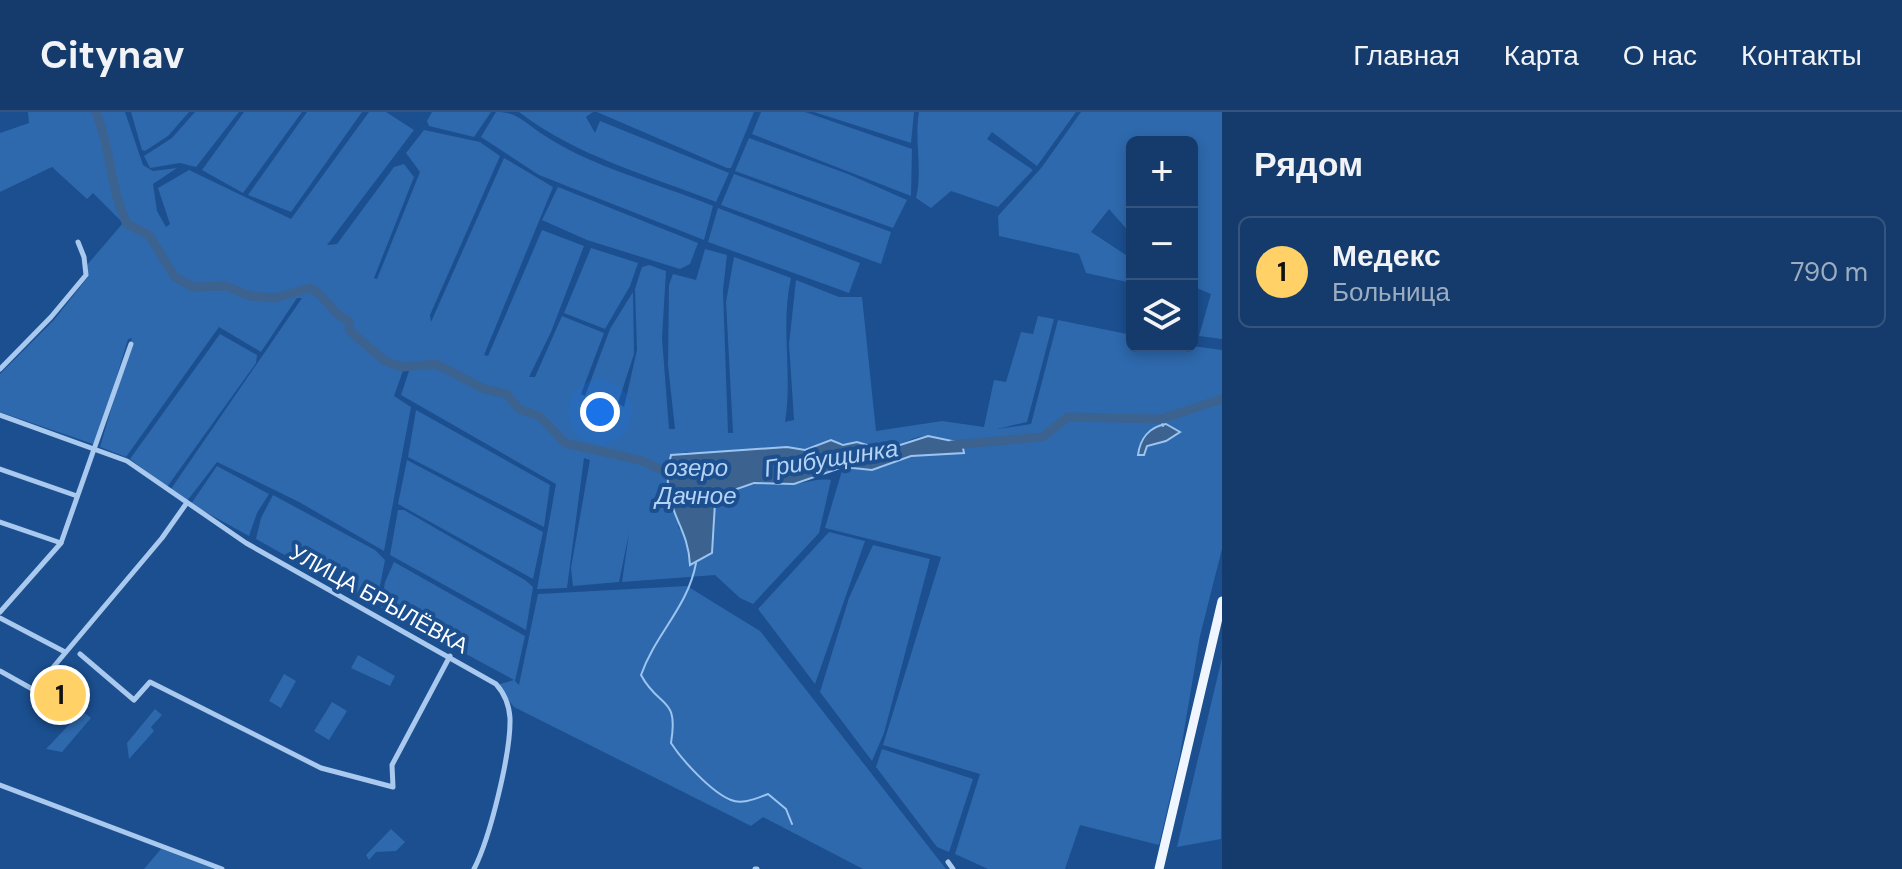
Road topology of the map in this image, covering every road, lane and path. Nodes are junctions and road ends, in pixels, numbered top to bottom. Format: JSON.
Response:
{"nodes":[{"id":1,"x":78,"y":242,"type":"dead end"},
{"id":2,"x":131,"y":344,"type":"dead end"},
{"id":3,"x":0,"y":369,"type":"edge"},
{"id":4,"x":0,"y":415,"type":"edge"},
{"id":5,"x":94,"y":447,"type":"junction"},
{"id":6,"x":0,"y":469,"type":"edge"},
{"id":7,"x":77,"y":496,"type":"junction"},
{"id":8,"x":186,"y":504,"type":"junction"},
{"id":9,"x":0,"y":522,"type":"edge"},
{"id":10,"x":61,"y":543,"type":"junction"},
{"id":11,"x":1222,"y":601,"type":"edge"},
{"id":12,"x":0,"y":615,"type":"edge"},
{"id":13,"x":65,"y":652,"type":"junction"},
{"id":14,"x":80,"y":654,"type":"dead end"},
{"id":15,"x":450,"y":656,"type":"junction"},
{"id":16,"x":0,"y":671,"type":"edge"},
{"id":17,"x":0,"y":785,"type":"edge"},
{"id":18,"x":948,"y":862,"type":"dead end"},
{"id":19,"x":222,"y":869,"type":"edge"},
{"id":20,"x":474,"y":869,"type":"edge"},
{"id":21,"x":953,"y":869,"type":"edge"},
{"id":22,"x":1159,"y":869,"type":"edge"}],
"edges":[{"from":1,"to":3,"type":"street"},
{"from":2,"to":5,"type":"street"},
{"from":4,"to":5,"type":"street","name":"УЛИЦА БРЫЛЁВКА"},
{"from":5,"to":7,"type":"street"},
{"from":5,"to":8,"type":"street","name":"УЛИЦА БРЫЛЁВКА"},
{"from":6,"to":7,"type":"street"},
{"from":7,"to":10,"type":"street"},
{"from":8,"to":13,"type":"street"},
{"from":8,"to":15,"type":"street","name":"УЛИЦА БРЫЛЁВКА"},
{"from":9,"to":10,"type":"street"},
{"from":10,"to":12,"type":"street"},
{"from":11,"to":22,"type":"main road"},
{"from":12,"to":13,"type":"street"},
{"from":13,"to":16,"type":"street"},
{"from":14,"to":15,"type":"street"},
{"from":15,"to":20,"type":"street","name":"УЛИЦА БРЫЛЁВКА"},
{"from":17,"to":19,"type":"street"},
{"from":18,"to":21,"type":"street"}]}
